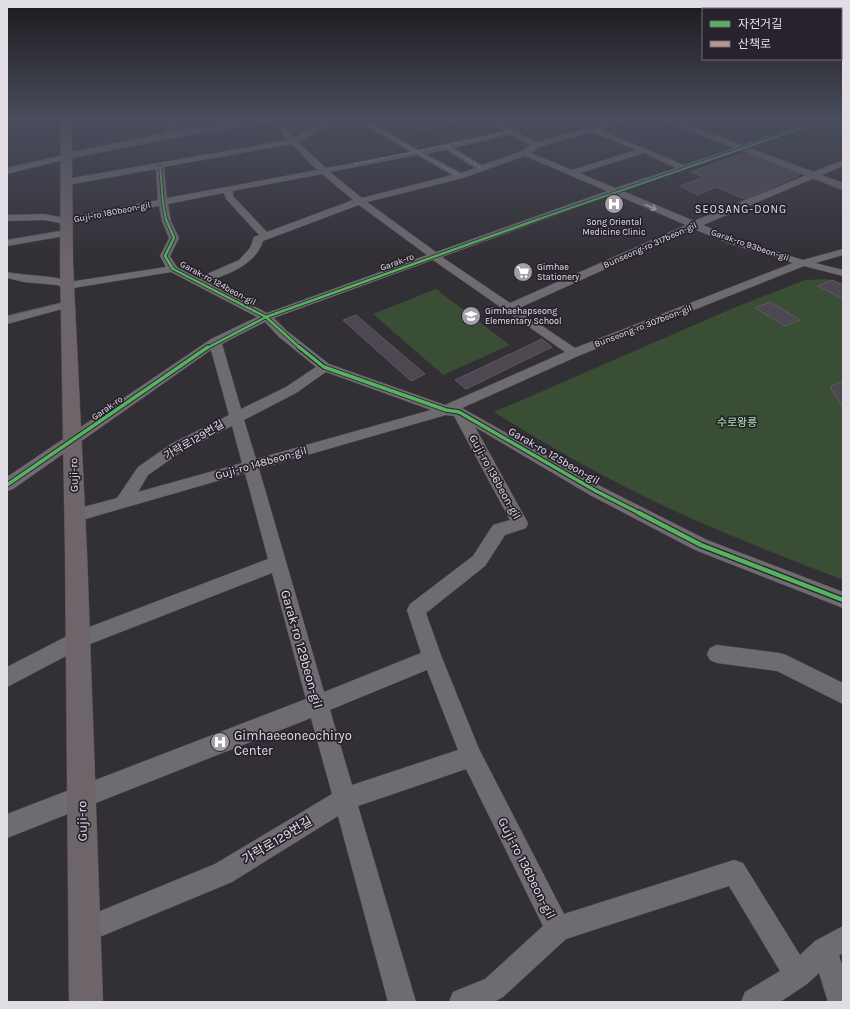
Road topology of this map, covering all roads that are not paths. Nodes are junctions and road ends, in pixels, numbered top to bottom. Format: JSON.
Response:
{"nodes":[{"id":1,"x":20,"y":167,"type":"edge"},
{"id":2,"x":68,"y":167,"type":"edge"},
{"id":3,"x":154,"y":167,"type":"edge"},
{"id":4,"x":160,"y":167,"type":"edge"},
{"id":5,"x":321,"y":167,"type":"edge"},
{"id":6,"x":339,"y":167,"type":"edge"},
{"id":7,"x":444,"y":167,"type":"edge"},
{"id":8,"x":558,"y":167,"type":"edge"},
{"id":9,"x":591,"y":167,"type":"edge"},
{"id":10,"x":791,"y":167,"type":"edge"},
{"id":11,"x":834,"y":167,"type":"edge"},
{"id":12,"x":481,"y":168,"type":"edge"},
{"id":13,"x":684,"y":168,"type":"edge"},
{"id":14,"x":7,"y":170,"type":"edge"},
{"id":15,"x":324,"y":170,"type":"junction"},
{"id":16,"x":572,"y":173,"type":"junction"},
{"id":17,"x":460,"y":176,"type":"junction"},
{"id":18,"x":813,"y":176,"type":"junction"},
{"id":19,"x":67,"y":182,"type":"junction"},
{"id":20,"x":843,"y":187,"type":"edge"},
{"id":21,"x":228,"y":189,"type":"junction"},
{"id":22,"x":615,"y":191,"type":"junction"},
{"id":23,"x":162,"y":202,"type":"junction"},
{"id":24,"x":360,"y":202,"type":"junction"},
{"id":25,"x":7,"y":218,"type":"edge"},
{"id":26,"x":694,"y":225,"type":"junction"},
{"id":27,"x":66,"y":227,"type":"junction"},
{"id":28,"x":265,"y":236,"type":"junction"},
{"id":29,"x":7,"y":243,"type":"edge"},
{"id":30,"x":843,"y":252,"type":"edge"},
{"id":31,"x":435,"y":257,"type":"junction"},
{"id":32,"x":804,"y":264,"type":"junction"},
{"id":33,"x":174,"y":269,"type":"junction"},
{"id":34,"x":843,"y":273,"type":"edge"},
{"id":35,"x":7,"y":275,"type":"edge"},
{"id":36,"x":196,"y":282,"type":"junction"},
{"id":37,"x":68,"y":295,"type":"junction"},
{"id":38,"x":509,"y":308,"type":"junction"},
{"id":39,"x":266,"y":317,"type":"junction"},
{"id":40,"x":7,"y":320,"type":"edge"},
{"id":41,"x":215,"y":342,"type":"junction"},
{"id":42,"x":574,"y":353,"type":"junction"},
{"id":43,"x":324,"y":367,"type":"junction"},
{"id":44,"x":453,"y":411,"type":"junction"},
{"id":45,"x":236,"y":417,"type":"junction"},
{"id":46,"x":73,"y":441,"type":"junction"},
{"id":47,"x":250,"y":466,"type":"junction"},
{"id":48,"x":7,"y":485,"type":"edge"},
{"id":49,"x":123,"y":502,"type":"junction"},
{"id":50,"x":75,"y":516,"type":"junction"},
{"id":51,"x":278,"y":563,"type":"junction"},
{"id":52,"x":843,"y":600,"type":"edge"},
{"id":53,"x":78,"y":640,"type":"junction"},
{"id":54,"x":717,"y":654,"type":"dead end"},
{"id":55,"x":432,"y":658,"type":"junction"},
{"id":56,"x":7,"y":678,"type":"edge"},
{"id":57,"x":843,"y":694,"type":"edge"},
{"id":58,"x":318,"y":705,"type":"junction"},
{"id":59,"x":471,"y":756,"type":"junction"},
{"id":60,"x":82,"y":798,"type":"junction"},
{"id":61,"x":344,"y":799,"type":"junction"},
{"id":62,"x":7,"y":826,"type":"edge"},
{"id":63,"x":558,"y":929,"type":"junction"},
{"id":64,"x":85,"y":930,"type":"junction"},
{"id":65,"x":834,"y":944,"type":"edge"},
{"id":66,"x":798,"y":975,"type":"junction"},
{"id":67,"x":86,"y":1002,"type":"edge"},
{"id":68,"x":402,"y":1002,"type":"edge"},
{"id":69,"x":463,"y":1002,"type":"edge"},
{"id":70,"x":754,"y":1002,"type":"edge"},
{"id":71,"x":842,"y":1002,"type":"edge"}],
"edges":[{"from":1,"to":14,"type":"street"},
{"from":2,"to":19,"type":"main road","name":"Guji-ro"},
{"from":3,"to":19,"type":"street"},
{"from":4,"to":23,"type":"street","name":"Garak-ro 124beon-gil"},
{"from":5,"to":15,"type":"street"},
{"from":6,"to":15,"type":"street","name":"Guji-ro 180beon-gil"},
{"from":7,"to":17,"type":"street"},
{"from":8,"to":16,"type":"street","name":"Garak-ro 93beon-gil"},
{"from":9,"to":16,"type":"street"},
{"from":10,"to":18,"type":"main road"},
{"from":11,"to":18,"type":"street","name":"Bunseong-ro 317beon-gil"},
{"from":12,"to":17,"type":"street"},
{"from":13,"to":22,"type":"street","name":"Garak-ro"},
{"from":15,"to":21,"type":"street","name":"Guji-ro 180beon-gil"},
{"from":15,"to":24,"type":"street"},
{"from":16,"to":22,"type":"street","name":"Garak-ro 93beon-gil"},
{"from":17,"to":24,"type":"street"},
{"from":18,"to":20,"type":"main road"},
{"from":18,"to":26,"type":"street","name":"Bunseong-ro 317beon-gil"},
{"from":19,"to":27,"type":"main road","name":"Guji-ro"},
{"from":21,"to":23,"type":"street","name":"Guji-ro 180beon-gil"},
{"from":21,"to":28,"type":"street"},
{"from":22,"to":26,"type":"street","name":"Garak-ro 93beon-gil","one_way":true},
{"from":22,"to":31,"type":"street","name":"Garak-ro"},
{"from":23,"to":27,"type":"street","name":"Guji-ro 180beon-gil"},
{"from":23,"to":33,"type":"street","name":"Garak-ro 124beon-gil"},
{"from":24,"to":28,"type":"street"},
{"from":24,"to":31,"type":"street"},
{"from":25,"to":27,"type":"street"},
{"from":26,"to":32,"type":"street","name":"Garak-ro 93beon-gil"},
{"from":26,"to":38,"type":"street","name":"Bunseong-ro 317beon-gil"},
{"from":27,"to":29,"type":"street","name":"Guji-ro 180beon-gil"},
{"from":27,"to":37,"type":"main road","name":"Guji-ro"},
{"from":28,"to":36,"type":"street"},
{"from":30,"to":32,"type":"street","name":"Bunseong-ro 307beon-gil"},
{"from":31,"to":38,"type":"street"},
{"from":31,"to":39,"type":"street","name":"Garak-ro"},
{"from":32,"to":34,"type":"street","name":"Garak-ro 93beon-gil"},
{"from":32,"to":42,"type":"street","name":"Bunseong-ro 307beon-gil"},
{"from":33,"to":36,"type":"street","name":"Garak-ro 124beon-gil"},
{"from":33,"to":37,"type":"street","name":"Garak-ro 124beon-gil"},
{"from":35,"to":37,"type":"street"},
{"from":36,"to":39,"type":"street","name":"Garak-ro 124beon-gil"},
{"from":37,"to":40,"type":"street","name":"Garak-ro 124beon-gil"},
{"from":37,"to":46,"type":"main road","name":"Guji-ro"},
{"from":38,"to":42,"type":"street"},
{"from":39,"to":41,"type":"street","name":"Garak-ro"},
{"from":39,"to":43,"type":"street","name":"Garak-ro 125beon-gil"},
{"from":41,"to":45,"type":"street","name":"Garak-ro 129beon-gil"},
{"from":41,"to":46,"type":"street","name":"Garak-ro"},
{"from":42,"to":44,"type":"street","name":"Bunseong-ro 307beon-gil"},
{"from":43,"to":44,"type":"street","name":"Garak-ro 125beon-gil"},
{"from":43,"to":45,"type":"street"},
{"from":44,"to":47,"type":"street","name":"Guji-ro 148beon-gil"},
{"from":44,"to":52,"type":"street","name":"Garak-ro 125beon-gil"},
{"from":44,"to":55,"type":"street","name":"Guji-ro 136beon-gil"},
{"from":45,"to":47,"type":"street","name":"Garak-ro 129beon-gil"},
{"from":45,"to":49,"type":"street","name":"가락로129번길"},
{"from":46,"to":48,"type":"street","name":"Garak-ro"},
{"from":46,"to":50,"type":"main road","name":"Guji-ro"},
{"from":47,"to":49,"type":"street","name":"Guji-ro 148beon-gil"},
{"from":47,"to":51,"type":"street","name":"Garak-ro 129beon-gil"},
{"from":49,"to":50,"type":"street","name":"Guji-ro 148beon-gil"},
{"from":50,"to":53,"type":"main road","name":"Guji-ro"},
{"from":51,"to":53,"type":"street"},
{"from":51,"to":58,"type":"street","name":"Garak-ro 129beon-gil"},
{"from":53,"to":56,"type":"street"},
{"from":53,"to":60,"type":"main road","name":"Guji-ro"},
{"from":54,"to":57,"type":"street"},
{"from":55,"to":58,"type":"street"},
{"from":55,"to":59,"type":"street","name":"Guji-ro 136beon-gil"},
{"from":58,"to":60,"type":"street"},
{"from":58,"to":61,"type":"street","name":"Garak-ro 129beon-gil"},
{"from":59,"to":61,"type":"street","name":"가락로129번길"},
{"from":59,"to":63,"type":"street","name":"Guji-ro 136beon-gil"},
{"from":60,"to":62,"type":"street"},
{"from":60,"to":64,"type":"main road","name":"Guji-ro"},
{"from":61,"to":64,"type":"street","name":"가락로129번길"},
{"from":61,"to":68,"type":"street","name":"Garak-ro 129beon-gil"},
{"from":63,"to":66,"type":"street","name":"Guji-ro 136beon-gil"},
{"from":63,"to":69,"type":"street"},
{"from":64,"to":67,"type":"main road","name":"Guji-ro"},
{"from":65,"to":66,"type":"street"},
{"from":65,"to":71,"type":"street"},
{"from":66,"to":70,"type":"street"}]}
